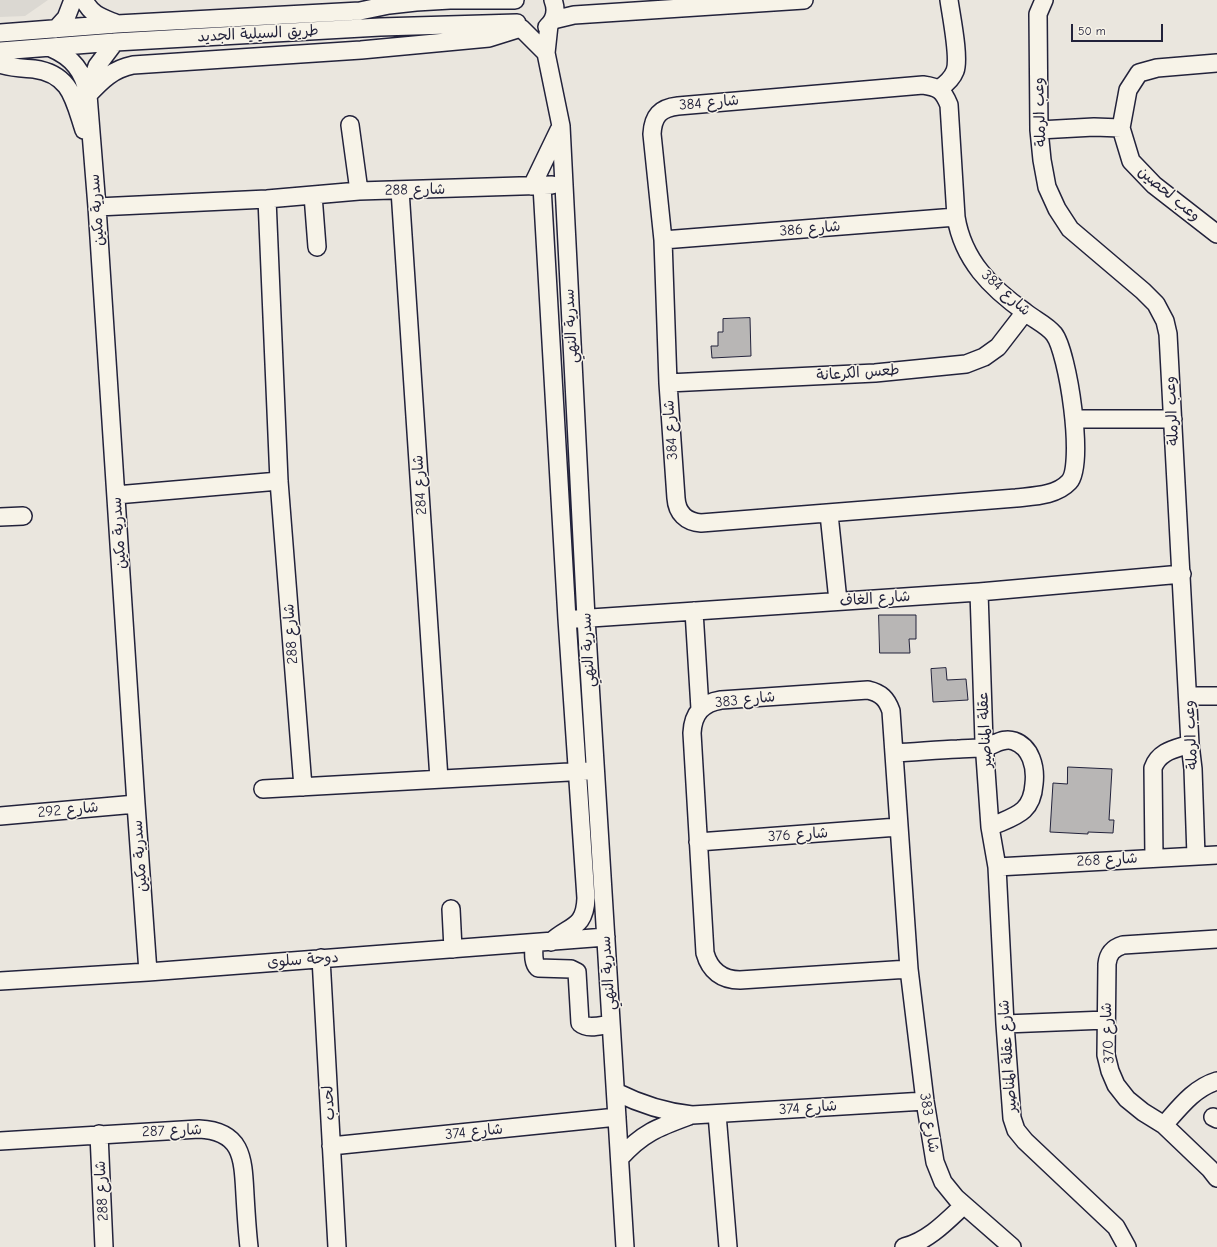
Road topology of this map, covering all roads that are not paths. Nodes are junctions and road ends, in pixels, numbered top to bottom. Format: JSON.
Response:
{"nodes":[{"id":1,"x":73,"y":0,"type":"edge"},
{"id":2,"x":84,"y":0,"type":"edge"},
{"id":3,"x":515,"y":0,"type":"edge"},
{"id":4,"x":553,"y":0,"type":"edge"},
{"id":5,"x":804,"y":0,"type":"edge"},
{"id":6,"x":949,"y":0,"type":"edge"},
{"id":7,"x":1029,"y":0,"type":"edge"},
{"id":8,"x":1041,"y":7,"type":"edge"},
{"id":9,"x":551,"y":22,"type":"junction"},
{"id":10,"x":117,"y":24,"type":"junction"},
{"id":11,"x":519,"y":25,"type":"junction"},
{"id":12,"x":380,"y":27,"type":"junction"},
{"id":13,"x":56,"y":29,"type":"junction"},
{"id":14,"x":334,"y":30,"type":"junction"},
{"id":15,"x":0,"y":33,"type":"edge"},
{"id":16,"x":115,"y":42,"type":"junction"},
{"id":17,"x":51,"y":48,"type":"junction"},
{"id":18,"x":360,"y":50,"type":"junction"},
{"id":19,"x":0,"y":51,"type":"edge"},
{"id":20,"x":546,"y":53,"type":"junction"},
{"id":21,"x":1217,"y":63,"type":"edge"},
{"id":22,"x":0,"y":64,"type":"edge"},
{"id":23,"x":939,"y":90,"type":"junction"},
{"id":24,"x":88,"y":95,"type":"junction"},
{"id":25,"x":350,"y":125,"type":"dead end"},
{"id":26,"x":561,"y":126,"type":"junction"},
{"id":27,"x":1121,"y":128,"type":"junction"},
{"id":28,"x":1039,"y":130,"type":"junction"},
{"id":29,"x":92,"y":153,"type":"junction"},
{"id":30,"x":564,"y":185,"type":"junction"},
{"id":31,"x":537,"y":186,"type":"junction"},
{"id":32,"x":400,"y":190,"type":"junction"},
{"id":33,"x":359,"y":191,"type":"junction"},
{"id":34,"x":313,"y":195,"type":"junction"},
{"id":35,"x":267,"y":199,"type":"junction"},
{"id":36,"x":97,"y":207,"type":"junction"},
{"id":37,"x":956,"y":217,"type":"junction"},
{"id":38,"x":1217,"y":234,"type":"edge"},
{"id":39,"x":663,"y":240,"type":"junction"},
{"id":40,"x":317,"y":247,"type":"dead end"},
{"id":41,"x":1025,"y":312,"type":"junction"},
{"id":42,"x":668,"y":384,"type":"junction"},
{"id":43,"x":1074,"y":419,"type":"junction"},
{"id":44,"x":1173,"y":419,"type":"junction"},
{"id":45,"x":279,"y":481,"type":"junction"},
{"id":46,"x":116,"y":495,"type":"junction"},
{"id":47,"x":829,"y":514,"type":"junction"},
{"id":48,"x":23,"y":516,"type":"dead end"},
{"id":49,"x":0,"y":517,"type":"edge"},
{"id":50,"x":1182,"y":574,"type":"junction"},
{"id":51,"x":979,"y":592,"type":"junction"},
{"id":52,"x":838,"y":601,"type":"junction"},
{"id":53,"x":694,"y":611,"type":"junction"},
{"id":54,"x":586,"y":618,"type":"junction"},
{"id":55,"x":567,"y":619,"type":"junction"},
{"id":56,"x":1188,"y":696,"type":"junction"},
{"id":57,"x":1217,"y":696,"type":"edge"},
{"id":58,"x":700,"y":709,"type":"junction"},
{"id":59,"x":1190,"y":744,"type":"junction"},
{"id":60,"x":985,"y":747,"type":"junction"},
{"id":61,"x":894,"y":753,"type":"junction"},
{"id":62,"x":596,"y":770,"type":"junction"},
{"id":63,"x":577,"y":772,"type":"junction"},
{"id":64,"x":439,"y":779,"type":"junction"},
{"id":65,"x":302,"y":787,"type":"junction"},
{"id":66,"x":262,"y":789,"type":"dead end"},
{"id":67,"x":136,"y":804,"type":"junction"},
{"id":68,"x":0,"y":816,"type":"edge"},
{"id":69,"x":898,"y":827,"type":"junction"},
{"id":70,"x":990,"y":827,"type":"junction"},
{"id":71,"x":698,"y":842,"type":"junction"},
{"id":72,"x":1217,"y":855,"type":"edge"},
{"id":73,"x":1196,"y":856,"type":"junction"},
{"id":74,"x":1154,"y":858,"type":"junction"},
{"id":75,"x":997,"y":867,"type":"junction"},
{"id":76,"x":451,"y":909,"type":"dead end"},
{"id":77,"x":606,"y":937,"type":"junction"},
{"id":78,"x":1217,"y":939,"type":"edge"},
{"id":79,"x":542,"y":943,"type":"junction"},
{"id":80,"x":453,"y":949,"type":"junction"},
{"id":81,"x":321,"y":958,"type":"junction"},
{"id":82,"x":909,"y":969,"type":"junction"},
{"id":83,"x":148,"y":972,"type":"junction"},
{"id":84,"x":0,"y":981,"type":"edge"},
{"id":85,"x":1106,"y":1020,"type":"junction"},
{"id":86,"x":612,"y":1024,"type":"junction"},
{"id":87,"x":1005,"y":1024,"type":"junction"},
{"id":88,"x":1217,"y":1080,"type":"edge"},
{"id":89,"x":616,"y":1092,"type":"junction"},
{"id":90,"x":924,"y":1101,"type":"junction"},
{"id":91,"x":717,"y":1114,"type":"junction"},
{"id":92,"x":692,"y":1115,"type":"junction"},
{"id":93,"x":617,"y":1118,"type":"junction"},
{"id":94,"x":1164,"y":1125,"type":"junction"},
{"id":95,"x":99,"y":1134,"type":"junction"},
{"id":96,"x":0,"y":1141,"type":"edge"},
{"id":97,"x":331,"y":1146,"type":"junction"},
{"id":98,"x":620,"y":1158,"type":"junction"},
{"id":99,"x":1217,"y":1178,"type":"edge"},
{"id":100,"x":964,"y":1205,"type":"junction"},
{"id":101,"x":104,"y":1247,"type":"edge"},
{"id":102,"x":249,"y":1247,"type":"edge"},
{"id":103,"x":337,"y":1247,"type":"edge"},
{"id":104,"x":625,"y":1247,"type":"edge"},
{"id":105,"x":728,"y":1247,"type":"edge"},
{"id":106,"x":904,"y":1247,"type":"edge"},
{"id":107,"x":1012,"y":1247,"type":"edge"},
{"id":108,"x":1127,"y":1247,"type":"edge"}],
"edges":[{"from":1,"to":13,"type":"street"},
{"from":2,"to":10,"type":"street"},
{"from":3,"to":10,"type":"street","name":"طريق السيلية الجديد"},
{"from":3,"to":11,"type":"street","name":"طريق السيلية الجديد"},
{"from":4,"to":9,"type":"street"},
{"from":5,"to":9,"type":"street","name":"طريق السيلية الجديد"},
{"from":6,"to":23,"type":"street"},
{"from":7,"to":8,"type":"street","name":"وعب الرملة"},
{"from":8,"to":28,"type":"street","name":"وعب الرملة"},
{"from":9,"to":11,"type":"street","name":"طريق السيلية الجديد"},
{"from":9,"to":20,"type":"street","name":"سدرية النهي"},
{"from":10,"to":13,"type":"street","name":"طريق السيلية الجديد"},
{"from":11,"to":12,"type":"street","name":"طريق السيلية الجديد"},
{"from":11,"to":18,"type":"street"},
{"from":11,"to":20,"type":"street"},
{"from":12,"to":14,"type":"street","name":"طريق السيلية الجديد"},
{"from":12,"to":18,"type":"street"},
{"from":13,"to":15,"type":"street","name":"طريق السيلية الجديد"},
{"from":14,"to":16,"type":"street","name":"طريق السيلية الجديد"},
{"from":14,"to":18,"type":"street"},
{"from":16,"to":17,"type":"street","name":"طريق السيلية الجديد"},
{"from":16,"to":24,"type":"street","name":"سدرية مكين"},
{"from":17,"to":19,"type":"street","name":"طريق السيلية الجديد"},
{"from":17,"to":24,"type":"street","name":"سدرية مكين"},
{"from":18,"to":24,"type":"street"},
{"from":20,"to":26,"type":"street","name":"سدرية النهي"},
{"from":21,"to":27,"type":"street","name":"وعب لحصين"},
{"from":22,"to":29,"type":"street"},
{"from":23,"to":37,"type":"street","name":"شارع 384"},
{"from":23,"to":39,"type":"street","name":"شارع 384"},
{"from":24,"to":29,"type":"street","name":"سدرية مكين"},
{"from":25,"to":33,"type":"street"},
{"from":26,"to":30,"type":"street","name":"سدرية النهي"},
{"from":26,"to":31,"type":"street"},
{"from":27,"to":28,"type":"street"},
{"from":27,"to":38,"type":"street","name":"وعب لحصين"},
{"from":28,"to":44,"type":"street","name":"وعب الرملة"},
{"from":29,"to":36,"type":"street","name":"سدرية مكين"},
{"from":30,"to":31,"type":"street","name":"شارع 288"},
{"from":30,"to":54,"type":"street","name":"سدرية النهي"},
{"from":31,"to":32,"type":"street","name":"شارع 288"},
{"from":31,"to":55,"type":"street"},
{"from":32,"to":33,"type":"street","name":"شارع 288"},
{"from":32,"to":64,"type":"street","name":"شارع 284"},
{"from":33,"to":34,"type":"street","name":"شارع 288"},
{"from":34,"to":35,"type":"street","name":"شارع 288"},
{"from":34,"to":40,"type":"street"},
{"from":35,"to":36,"type":"street","name":"شارع 288"},
{"from":35,"to":45,"type":"street","name":"شارع 288"},
{"from":36,"to":46,"type":"street","name":"سدرية مكين"},
{"from":37,"to":39,"type":"street","name":"شارع 386"},
{"from":37,"to":41,"type":"street","name":"شارع 384"},
{"from":39,"to":42,"type":"street","name":"شارع 384"},
{"from":41,"to":42,"type":"street","name":"طعس الكرعانة"},
{"from":41,"to":43,"type":"street","name":"شارع 384"},
{"from":42,"to":47,"type":"street","name":"شارع 384"},
{"from":43,"to":44,"type":"street"},
{"from":43,"to":47,"type":"street","name":"شارع 384"},
{"from":44,"to":50,"type":"street","name":"وعب الرملة"},
{"from":45,"to":46,"type":"street"},
{"from":45,"to":65,"type":"street","name":"شارع 288"},
{"from":46,"to":67,"type":"street","name":"سدرية مكين"},
{"from":47,"to":52,"type":"street"},
{"from":48,"to":49,"type":"street"},
{"from":50,"to":51,"type":"street","name":"شارع الغاف"},
{"from":50,"to":56,"type":"street","name":"وعب الرملة"},
{"from":51,"to":52,"type":"street","name":"شارع الغاف"},
{"from":51,"to":60,"type":"street","name":"عقلة المناصير"},
{"from":52,"to":53,"type":"street","name":"شارع الغاف"},
{"from":53,"to":54,"type":"street","name":"شارع الغاف"},
{"from":53,"to":58,"type":"street"},
{"from":54,"to":55,"type":"street","name":"شارع الغاف"},
{"from":54,"to":62,"type":"street","name":"سدرية النهي"},
{"from":55,"to":63,"type":"street"},
{"from":56,"to":57,"type":"street"},
{"from":56,"to":59,"type":"street","name":"وعب الرملة"},
{"from":58,"to":61,"type":"street","name":"شارع 383"},
{"from":58,"to":71,"type":"street","name":"شارع 383"},
{"from":59,"to":73,"type":"street","name":"وعب الرملة"},
{"from":59,"to":74,"type":"street"},
{"from":60,"to":61,"type":"street"},
{"from":60,"to":70,"type":"street","name":"عقلة المناصير"},
{"from":60,"to":70,"type":"street"},
{"from":61,"to":69,"type":"street","name":"شارع 383"},
{"from":62,"to":63,"type":"street"},
{"from":62,"to":77,"type":"street","name":"سدرية النهي"},
{"from":63,"to":64,"type":"street"},
{"from":63,"to":79,"type":"street"},
{"from":64,"to":65,"type":"street"},
{"from":65,"to":66,"type":"street"},
{"from":67,"to":68,"type":"street","name":"شارع 292"},
{"from":67,"to":83,"type":"street","name":"سدرية مكين"},
{"from":69,"to":71,"type":"street","name":"شارع 376"},
{"from":69,"to":82,"type":"street","name":"شارع 383"},
{"from":70,"to":75,"type":"street","name":"عقلة المناصير"},
{"from":71,"to":82,"type":"street","name":"شارع 383"},
{"from":72,"to":73,"type":"street","name":"شارع 268"},
{"from":73,"to":74,"type":"street","name":"شارع 268"},
{"from":74,"to":75,"type":"street","name":"شارع 268"},
{"from":75,"to":87,"type":"street","name":"شارع عقلة المناصير"},
{"from":76,"to":80,"type":"street"},
{"from":77,"to":79,"type":"street","name":"دوحة سلوى"},
{"from":77,"to":86,"type":"street","name":"سدرية النهي"},
{"from":78,"to":85,"type":"street","name":"شارع 370"},
{"from":79,"to":80,"type":"street","name":"دوحة سلوى"},
{"from":79,"to":86,"type":"street"},
{"from":80,"to":81,"type":"street","name":"دوحة سلوى"},
{"from":81,"to":83,"type":"street","name":"دوحة سلوى"},
{"from":81,"to":97,"type":"street","name":"لحدب"},
{"from":82,"to":90,"type":"street","name":"شارع 383"},
{"from":83,"to":84,"type":"street","name":"دوحة سلوى"},
{"from":85,"to":87,"type":"street"},
{"from":85,"to":94,"type":"street","name":"شارع 370"},
{"from":86,"to":89,"type":"street","name":"سدرية النهي"},
{"from":87,"to":108,"type":"street","name":"شارع عقلة المناصير"},
{"from":88,"to":94,"type":"street"},
{"from":89,"to":92,"type":"street","name":"شارع 374"},
{"from":89,"to":93,"type":"street","name":"سدرية النهي"},
{"from":90,"to":91,"type":"street","name":"شارع 374"},
{"from":90,"to":100,"type":"street","name":"شارع 383"},
{"from":91,"to":92,"type":"street","name":"شارع 374"},
{"from":91,"to":105,"type":"street"},
{"from":92,"to":98,"type":"street","name":"شارع 374"},
{"from":93,"to":97,"type":"street","name":"شارع 374"},
{"from":93,"to":98,"type":"street","name":"سدرية النهي"},
{"from":94,"to":99,"type":"street","name":"شارع 370"},
{"from":95,"to":96,"type":"street","name":"شارع 287"},
{"from":95,"to":101,"type":"street","name":"شارع 288"},
{"from":95,"to":102,"type":"street","name":"شارع 287"},
{"from":97,"to":103,"type":"street","name":"لحدب"},
{"from":98,"to":104,"type":"street","name":"سدرية النهي"},
{"from":100,"to":106,"type":"street"},
{"from":100,"to":107,"type":"street","name":"شارع 383"}]}
